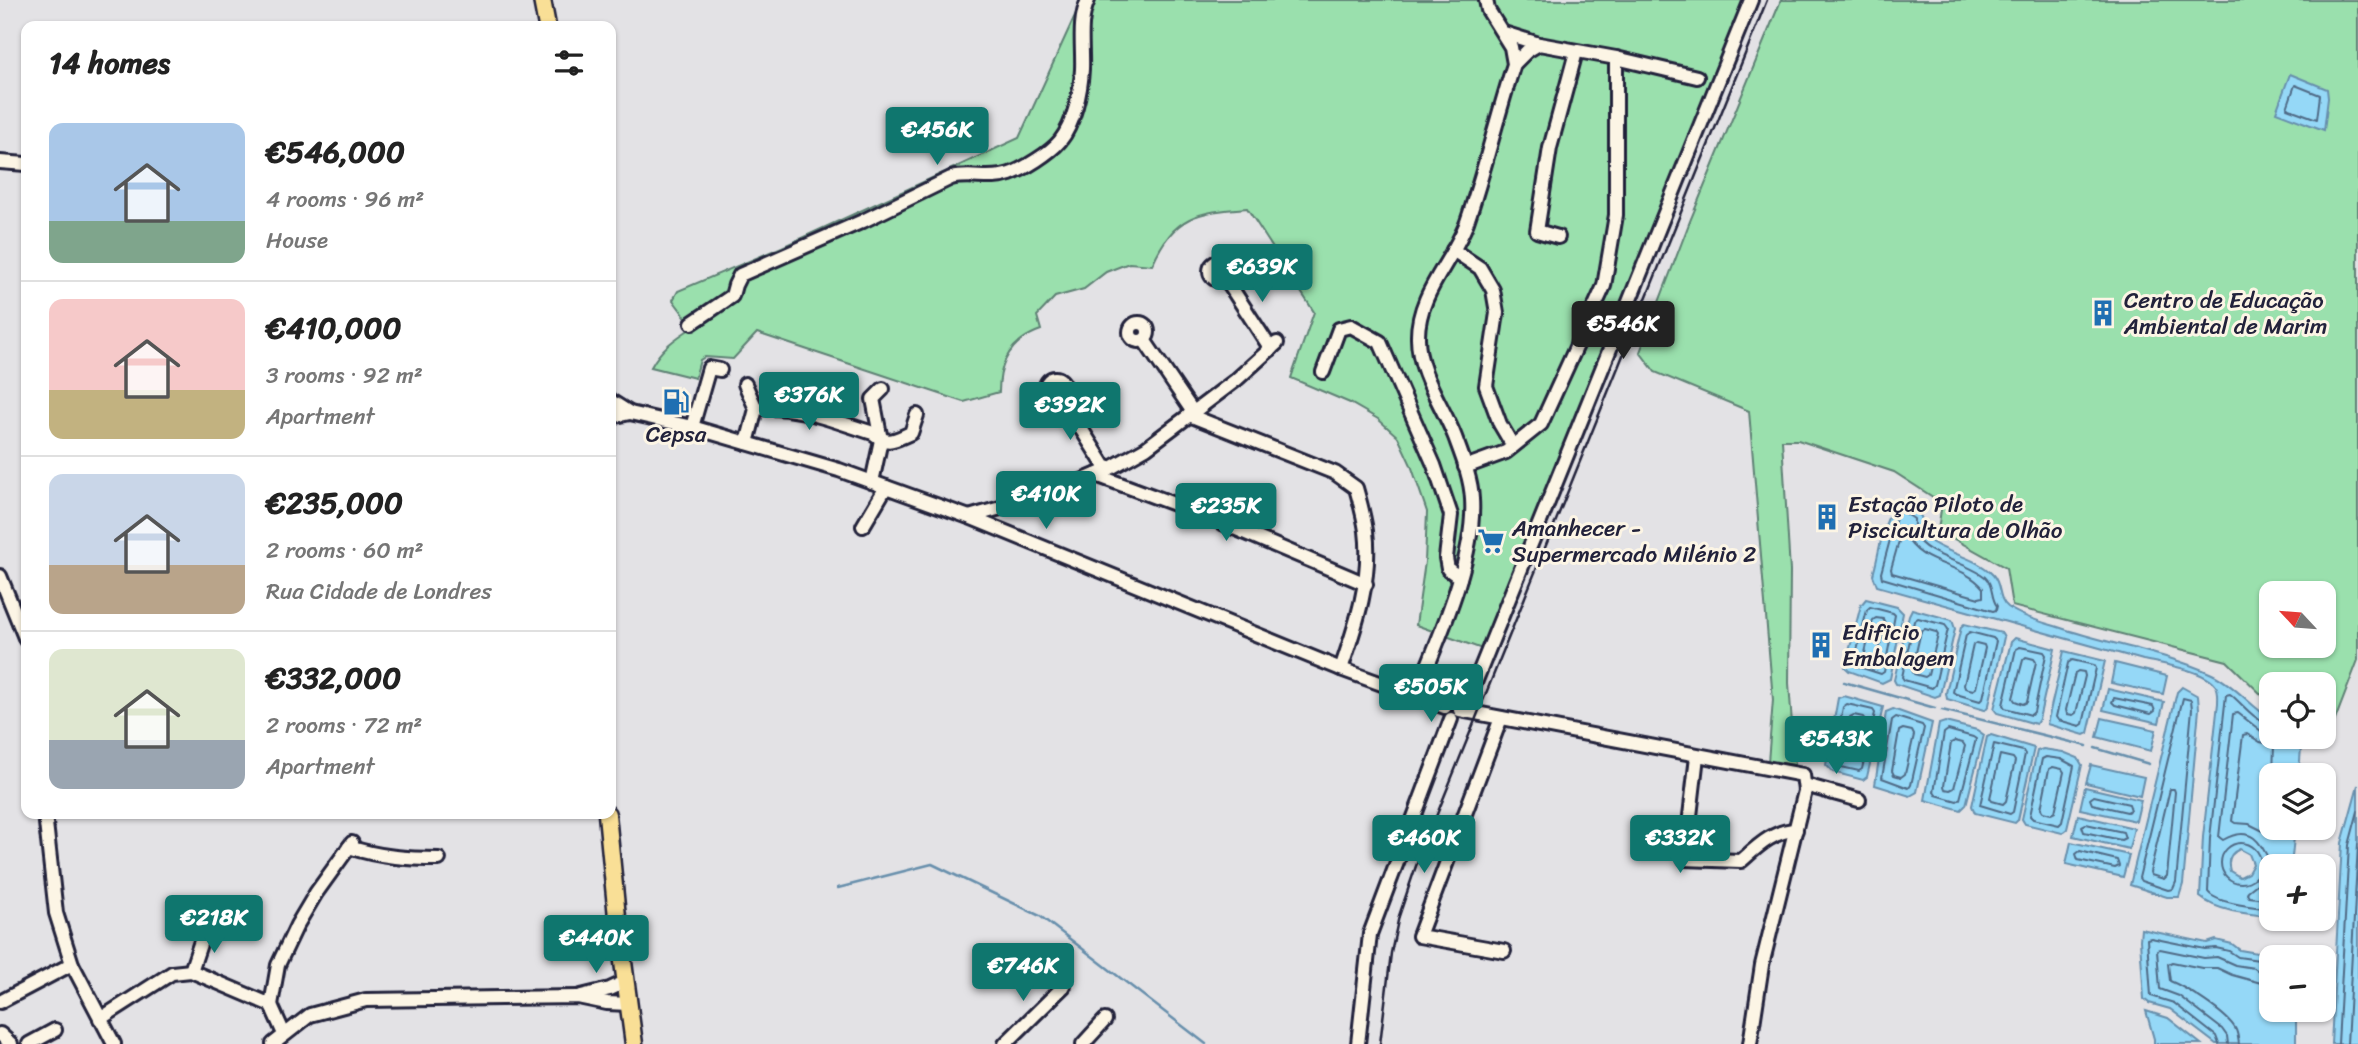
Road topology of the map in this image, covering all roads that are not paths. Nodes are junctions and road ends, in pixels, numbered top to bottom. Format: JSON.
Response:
{"nodes":[{"id":1,"x":541,"y":0,"type":"edge"},
{"id":2,"x":1088,"y":0,"type":"edge"},
{"id":3,"x":1486,"y":0,"type":"edge"},
{"id":4,"x":1751,"y":0,"type":"edge"},
{"id":5,"x":546,"y":21,"type":"edge"},
{"id":6,"x":1504,"y":33,"type":"junction"},
{"id":7,"x":1539,"y":44,"type":"junction"},
{"id":8,"x":1576,"y":52,"type":"junction"},
{"id":9,"x":1616,"y":58,"type":"junction"},
{"id":10,"x":1514,"y":64,"type":"junction"},
{"id":11,"x":1697,"y":77,"type":"dead end"},
{"id":12,"x":0,"y":162,"type":"edge"},
{"id":13,"x":21,"y":164,"type":"edge"},
{"id":14,"x":1558,"y":237,"type":"dead end"},
{"id":15,"x":1453,"y":250,"type":"junction"},
{"id":16,"x":1225,"y":278,"type":"dead end"},
{"id":17,"x":692,"y":323,"type":"dead end"},
{"id":18,"x":1144,"y":340,"type":"dead end"},
{"id":19,"x":720,"y":370,"type":"dead end"},
{"id":20,"x":1323,"y":372,"type":"dead end"},
{"id":21,"x":745,"y":384,"type":"dead end"},
{"id":22,"x":791,"y":384,"type":"dead end"},
{"id":23,"x":883,"y":389,"type":"dead end"},
{"id":24,"x":1060,"y":395,"type":"dead end"},
{"id":25,"x":783,"y":408,"type":"junction"},
{"id":26,"x":756,"y":409,"type":"junction"},
{"id":27,"x":616,"y":411,"type":"edge"},
{"id":28,"x":1191,"y":414,"type":"junction"},
{"id":29,"x":917,"y":415,"type":"dead end"},
{"id":30,"x":692,"y":427,"type":"junction"},
{"id":31,"x":881,"y":440,"type":"junction"},
{"id":32,"x":747,"y":443,"type":"junction"},
{"id":33,"x":1513,"y":446,"type":"junction"},
{"id":34,"x":1125,"y":460,"type":"junction"},
{"id":35,"x":1465,"y":467,"type":"junction"},
{"id":36,"x":1102,"y":473,"type":"junction"},
{"id":37,"x":872,"y":482,"type":"junction"},
{"id":38,"x":886,"y":487,"type":"junction"},
{"id":39,"x":1129,"y":487,"type":"junction"},
{"id":40,"x":969,"y":517,"type":"junction"},
{"id":41,"x":863,"y":526,"type":"dead end"},
{"id":42,"x":0,"y":576,"type":"edge"},
{"id":43,"x":1460,"y":578,"type":"junction"},
{"id":44,"x":1366,"y":584,"type":"junction"},
{"id":45,"x":21,"y":628,"type":"edge"},
{"id":46,"x":1341,"y":669,"type":"junction"},
{"id":47,"x":1415,"y":697,"type":"junction"},
{"id":48,"x":1455,"y":712,"type":"junction"},
{"id":49,"x":1501,"y":718,"type":"junction"},
{"id":50,"x":1698,"y":756,"type":"junction"},
{"id":51,"x":1805,"y":785,"type":"junction"},
{"id":52,"x":1859,"y":800,"type":"dead end"},
{"id":53,"x":46,"y":819,"type":"edge"},
{"id":54,"x":608,"y":819,"type":"edge"},
{"id":55,"x":1796,"y":830,"type":"junction"},
{"id":56,"x":439,"y":859,"type":"dead end"},
{"id":57,"x":205,"y":929,"type":"dead end"},
{"id":58,"x":1504,"y":951,"type":"dead end"},
{"id":59,"x":72,"y":964,"type":"junction"},
{"id":60,"x":191,"y":971,"type":"junction"},
{"id":61,"x":625,"y":982,"type":"junction"},
{"id":62,"x":1064,"y":986,"type":"dead end"},
{"id":63,"x":578,"y":997,"type":"junction"},
{"id":64,"x":0,"y":1002,"type":"edge"},
{"id":65,"x":628,"y":1004,"type":"junction"},
{"id":66,"x":271,"y":1005,"type":"junction"},
{"id":67,"x":100,"y":1019,"type":"junction"},
{"id":68,"x":1105,"y":1020,"type":"dead end"},
{"id":69,"x":55,"y":1030,"type":"dead end"},
{"id":70,"x":0,"y":1034,"type":"edge"},
{"id":71,"x":284,"y":1034,"type":"junction"},
{"id":72,"x":11,"y":1044,"type":"edge"},
{"id":73,"x":29,"y":1044,"type":"edge"},
{"id":74,"x":114,"y":1044,"type":"edge"},
{"id":75,"x":272,"y":1044,"type":"edge"},
{"id":76,"x":634,"y":1044,"type":"edge"},
{"id":77,"x":1005,"y":1044,"type":"edge"},
{"id":78,"x":1083,"y":1044,"type":"edge"},
{"id":79,"x":1358,"y":1044,"type":"edge"},
{"id":80,"x":1750,"y":1044,"type":"edge"}],
"edges":[{"from":1,"to":5,"type":"main road"},
{"from":2,"to":17,"type":"street"},
{"from":3,"to":6,"type":"street"},
{"from":4,"to":48,"type":"street"},
{"from":6,"to":7,"type":"street"},
{"from":6,"to":10,"type":"street"},
{"from":7,"to":8,"type":"street"},
{"from":7,"to":10,"type":"street"},
{"from":8,"to":9,"type":"street"},
{"from":8,"to":14,"type":"street"},
{"from":9,"to":11,"type":"street"},
{"from":9,"to":33,"type":"street"},
{"from":10,"to":15,"type":"street"},
{"from":12,"to":13,"type":"street"},
{"from":15,"to":33,"type":"street"},
{"from":15,"to":35,"type":"street"},
{"from":16,"to":28,"type":"street"},
{"from":18,"to":28,"type":"street"},
{"from":19,"to":30,"type":"street"},
{"from":20,"to":43,"type":"street"},
{"from":21,"to":26,"type":"street"},
{"from":22,"to":25,"type":"street"},
{"from":23,"to":31,"type":"street"},
{"from":24,"to":36,"type":"street"},
{"from":25,"to":26,"type":"street"},
{"from":25,"to":31,"type":"street"},
{"from":26,"to":32,"type":"street"},
{"from":27,"to":30,"type":"street"},
{"from":28,"to":34,"type":"street"},
{"from":28,"to":44,"type":"street"},
{"from":29,"to":31,"type":"street"},
{"from":30,"to":32,"type":"street"},
{"from":31,"to":37,"type":"street"},
{"from":32,"to":37,"type":"street"},
{"from":33,"to":35,"type":"street"},
{"from":34,"to":36,"type":"street"},
{"from":34,"to":39,"type":"street"},
{"from":35,"to":43,"type":"street"},
{"from":36,"to":39,"type":"street"},
{"from":36,"to":40,"type":"street"},
{"from":37,"to":38,"type":"street"},
{"from":38,"to":40,"type":"street"},
{"from":38,"to":41,"type":"street"},
{"from":39,"to":44,"type":"street"},
{"from":40,"to":46,"type":"street"},
{"from":42,"to":45,"type":"street"},
{"from":43,"to":47,"type":"street"},
{"from":44,"to":46,"type":"street"},
{"from":46,"to":47,"type":"street"},
{"from":47,"to":48,"type":"street"},
{"from":48,"to":49,"type":"street"},
{"from":48,"to":79,"type":"street"},
{"from":49,"to":50,"type":"street"},
{"from":49,"to":58,"type":"street"},
{"from":50,"to":51,"type":"street"},
{"from":50,"to":55,"type":"street"},
{"from":51,"to":52,"type":"street"},
{"from":51,"to":55,"type":"street"},
{"from":53,"to":59,"type":"street"},
{"from":54,"to":61,"type":"main road"},
{"from":55,"to":80,"type":"street"},
{"from":56,"to":66,"type":"street"},
{"from":57,"to":60,"type":"street"},
{"from":59,"to":64,"type":"street"},
{"from":59,"to":67,"type":"street"},
{"from":60,"to":66,"type":"street"},
{"from":60,"to":67,"type":"street"},
{"from":61,"to":63,"type":"street"},
{"from":61,"to":65,"type":"main road"},
{"from":62,"to":77,"type":"street"},
{"from":63,"to":65,"type":"street"},
{"from":63,"to":71,"type":"street"},
{"from":65,"to":76,"type":"main road"},
{"from":66,"to":71,"type":"street"},
{"from":67,"to":74,"type":"street"},
{"from":68,"to":78,"type":"street"},
{"from":69,"to":73,"type":"street"},
{"from":70,"to":72,"type":"street"},
{"from":71,"to":75,"type":"street"}]}
